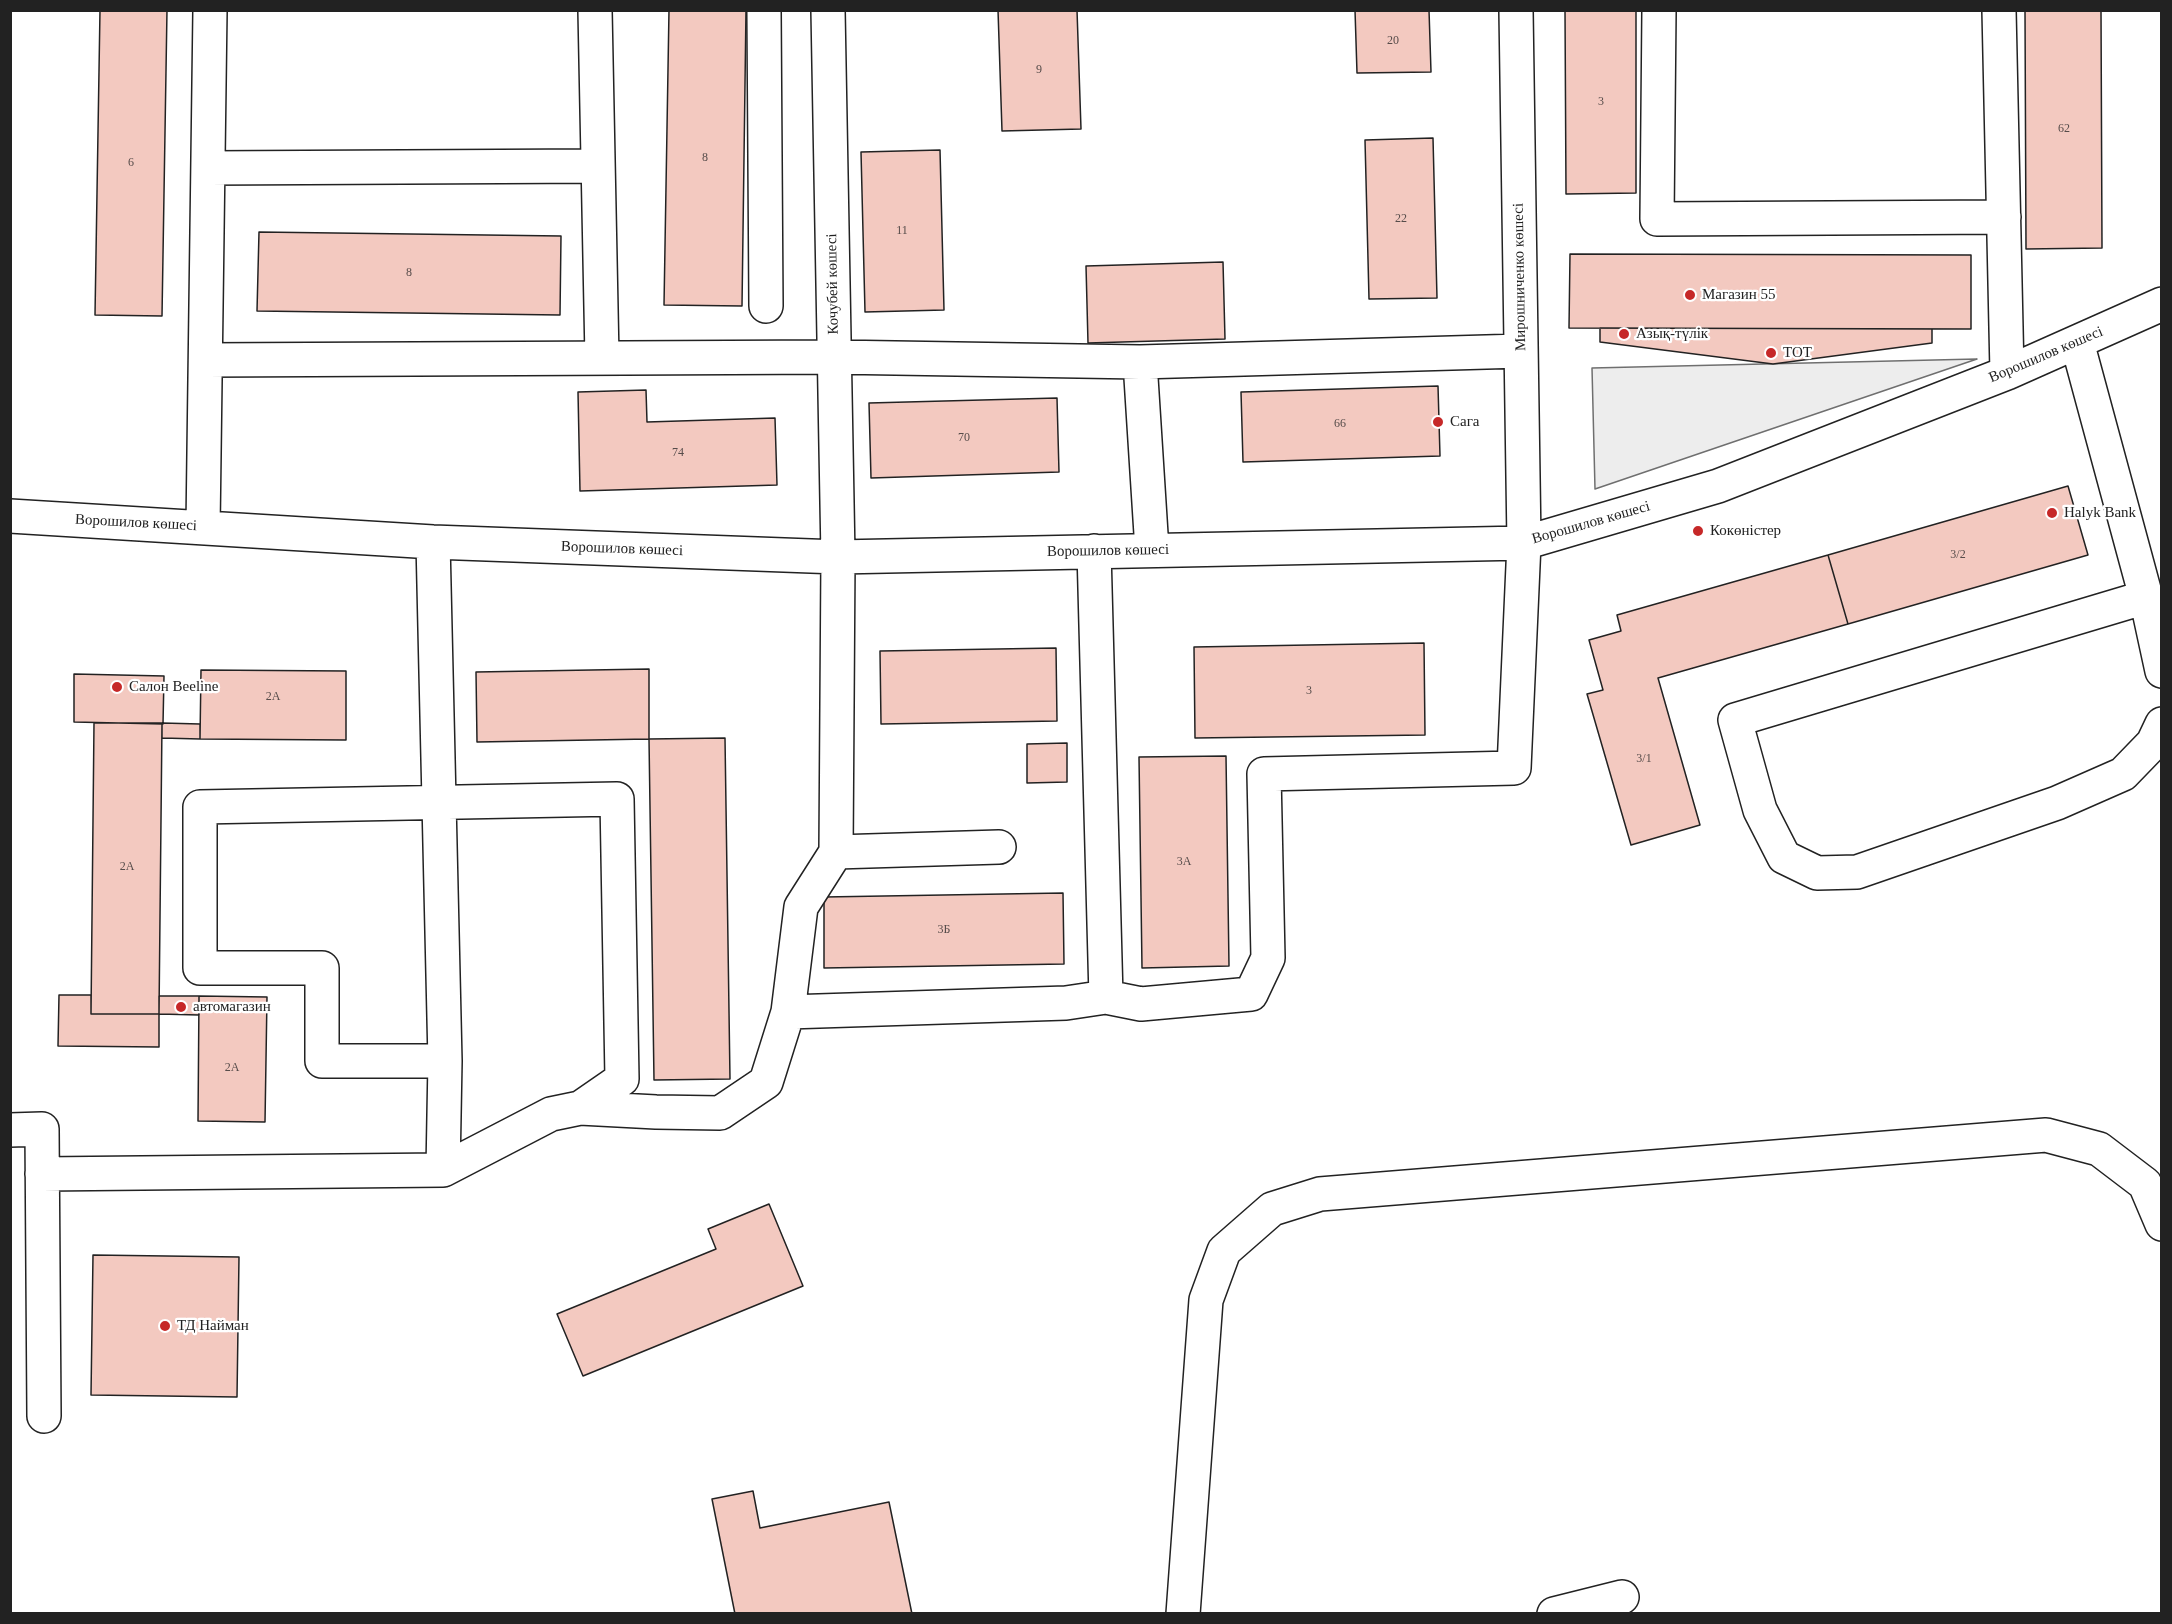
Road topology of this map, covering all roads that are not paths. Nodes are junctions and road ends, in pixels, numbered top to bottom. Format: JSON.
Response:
{"nodes":[{"id":1,"x":210,"y":10,"type":"edge"},
{"id":2,"x":596,"y":10,"type":"edge"},
{"id":3,"x":764,"y":10,"type":"edge"},
{"id":4,"x":828,"y":10,"type":"edge"},
{"id":5,"x":1515,"y":10,"type":"edge"},
{"id":6,"x":1659,"y":10,"type":"edge"},
{"id":7,"x":2000,"y":10,"type":"edge"},
{"id":8,"x":598,"y":166,"type":"junction"},
{"id":9,"x":208,"y":168,"type":"junction"},
{"id":10,"x":2004,"y":217,"type":"junction"},
{"id":11,"x":2162,"y":304,"type":"edge"},
{"id":12,"x":766,"y":306,"type":"dead end"},
{"id":13,"x":2077,"y":342,"type":"junction"},
{"id":14,"x":1521,"y":351,"type":"junction"},
{"id":15,"x":834,"y":357,"type":"junction"},
{"id":16,"x":602,"y":358,"type":"junction"},
{"id":17,"x":206,"y":360,"type":"junction"},
{"id":18,"x":1140,"y":362,"type":"junction"},
{"id":19,"x":2007,"y":373,"type":"junction"},
{"id":20,"x":10,"y":516,"type":"edge"},
{"id":21,"x":203,"y":527,"type":"junction"},
{"id":22,"x":433,"y":542,"type":"junction"},
{"id":23,"x":1524,"y":543,"type":"junction"},
{"id":24,"x":1152,"y":550,"type":"junction"},
{"id":25,"x":1094,"y":551,"type":"junction"},
{"id":26,"x":838,"y":557,"type":"junction"},
{"id":27,"x":2146,"y":597,"type":"junction"},
{"id":28,"x":2162,"y":670,"type":"edge"},
{"id":29,"x":2162,"y":724,"type":"edge"},
{"id":30,"x":439,"y":803,"type":"junction"},
{"id":31,"x":999,"y":847,"type":"dead end"},
{"id":32,"x":836,"y":852,"type":"junction"},
{"id":33,"x":1106,"y":997,"type":"junction"},
{"id":34,"x":788,"y":1012,"type":"junction"},
{"id":35,"x":445,"y":1061,"type":"junction"},
{"id":36,"x":580,"y":1108,"type":"junction"},
{"id":37,"x":10,"y":1130,"type":"edge"},
{"id":38,"x":443,"y":1170,"type":"junction"},
{"id":39,"x":42,"y":1174,"type":"junction"},
{"id":40,"x":2162,"y":1224,"type":"edge"},
{"id":41,"x":44,"y":1416,"type":"dead end"},
{"id":42,"x":1622,"y":1596,"type":"dead end"},
{"id":43,"x":1184,"y":1614,"type":"edge"},
{"id":44,"x":1554,"y":1614,"type":"edge"}],
"edges":[{"from":1,"to":9,"type":"street"},
{"from":2,"to":8,"type":"street"},
{"from":3,"to":12,"type":"street"},
{"from":4,"to":15,"type":"street","name":"Кочубей көшесі"},
{"from":5,"to":14,"type":"street","name":"Мирошниченко көшесі"},
{"from":6,"to":10,"type":"street"},
{"from":7,"to":10,"type":"street"},
{"from":8,"to":9,"type":"street"},
{"from":8,"to":16,"type":"street"},
{"from":9,"to":17,"type":"street"},
{"from":10,"to":19,"type":"street"},
{"from":11,"to":13,"type":"street","name":"Ворошилов көшесі"},
{"from":13,"to":19,"type":"street","name":"Ворошилов көшесі"},
{"from":13,"to":27,"type":"street"},
{"from":14,"to":18,"type":"street"},
{"from":14,"to":23,"type":"street","name":"Мирошниченко көшесі"},
{"from":15,"to":16,"type":"street"},
{"from":15,"to":18,"type":"street"},
{"from":15,"to":26,"type":"street","name":"Кочубей көшесі"},
{"from":16,"to":17,"type":"street"},
{"from":17,"to":21,"type":"street"},
{"from":18,"to":24,"type":"street"},
{"from":19,"to":23,"type":"street","name":"Ворошилов көшесі"},
{"from":20,"to":21,"type":"street","name":"Ворошилов көшесі"},
{"from":21,"to":22,"type":"street","name":"Ворошилов көшесі"},
{"from":22,"to":26,"type":"street","name":"Ворошилов көшесі"},
{"from":22,"to":30,"type":"street"},
{"from":23,"to":24,"type":"street","name":"Ворошилов көшесі"},
{"from":23,"to":33,"type":"street","name":"Мирошниченко көшесі"},
{"from":24,"to":25,"type":"street","name":"Ворошилов көшесі"},
{"from":25,"to":26,"type":"street","name":"Ворошилов көшесі"},
{"from":25,"to":33,"type":"street"},
{"from":26,"to":32,"type":"street","name":"Кочубей көшесі"},
{"from":27,"to":28,"type":"street"},
{"from":27,"to":29,"type":"street"},
{"from":30,"to":35,"type":"street"},
{"from":30,"to":35,"type":"street"},
{"from":30,"to":36,"type":"street"},
{"from":31,"to":32,"type":"street"},
{"from":32,"to":34,"type":"street"},
{"from":33,"to":34,"type":"street"},
{"from":34,"to":36,"type":"street"},
{"from":35,"to":38,"type":"street"},
{"from":36,"to":38,"type":"street"},
{"from":37,"to":39,"type":"street"},
{"from":38,"to":39,"type":"street"},
{"from":39,"to":41,"type":"street"},
{"from":40,"to":43,"type":"street"},
{"from":42,"to":44,"type":"street"}]}
